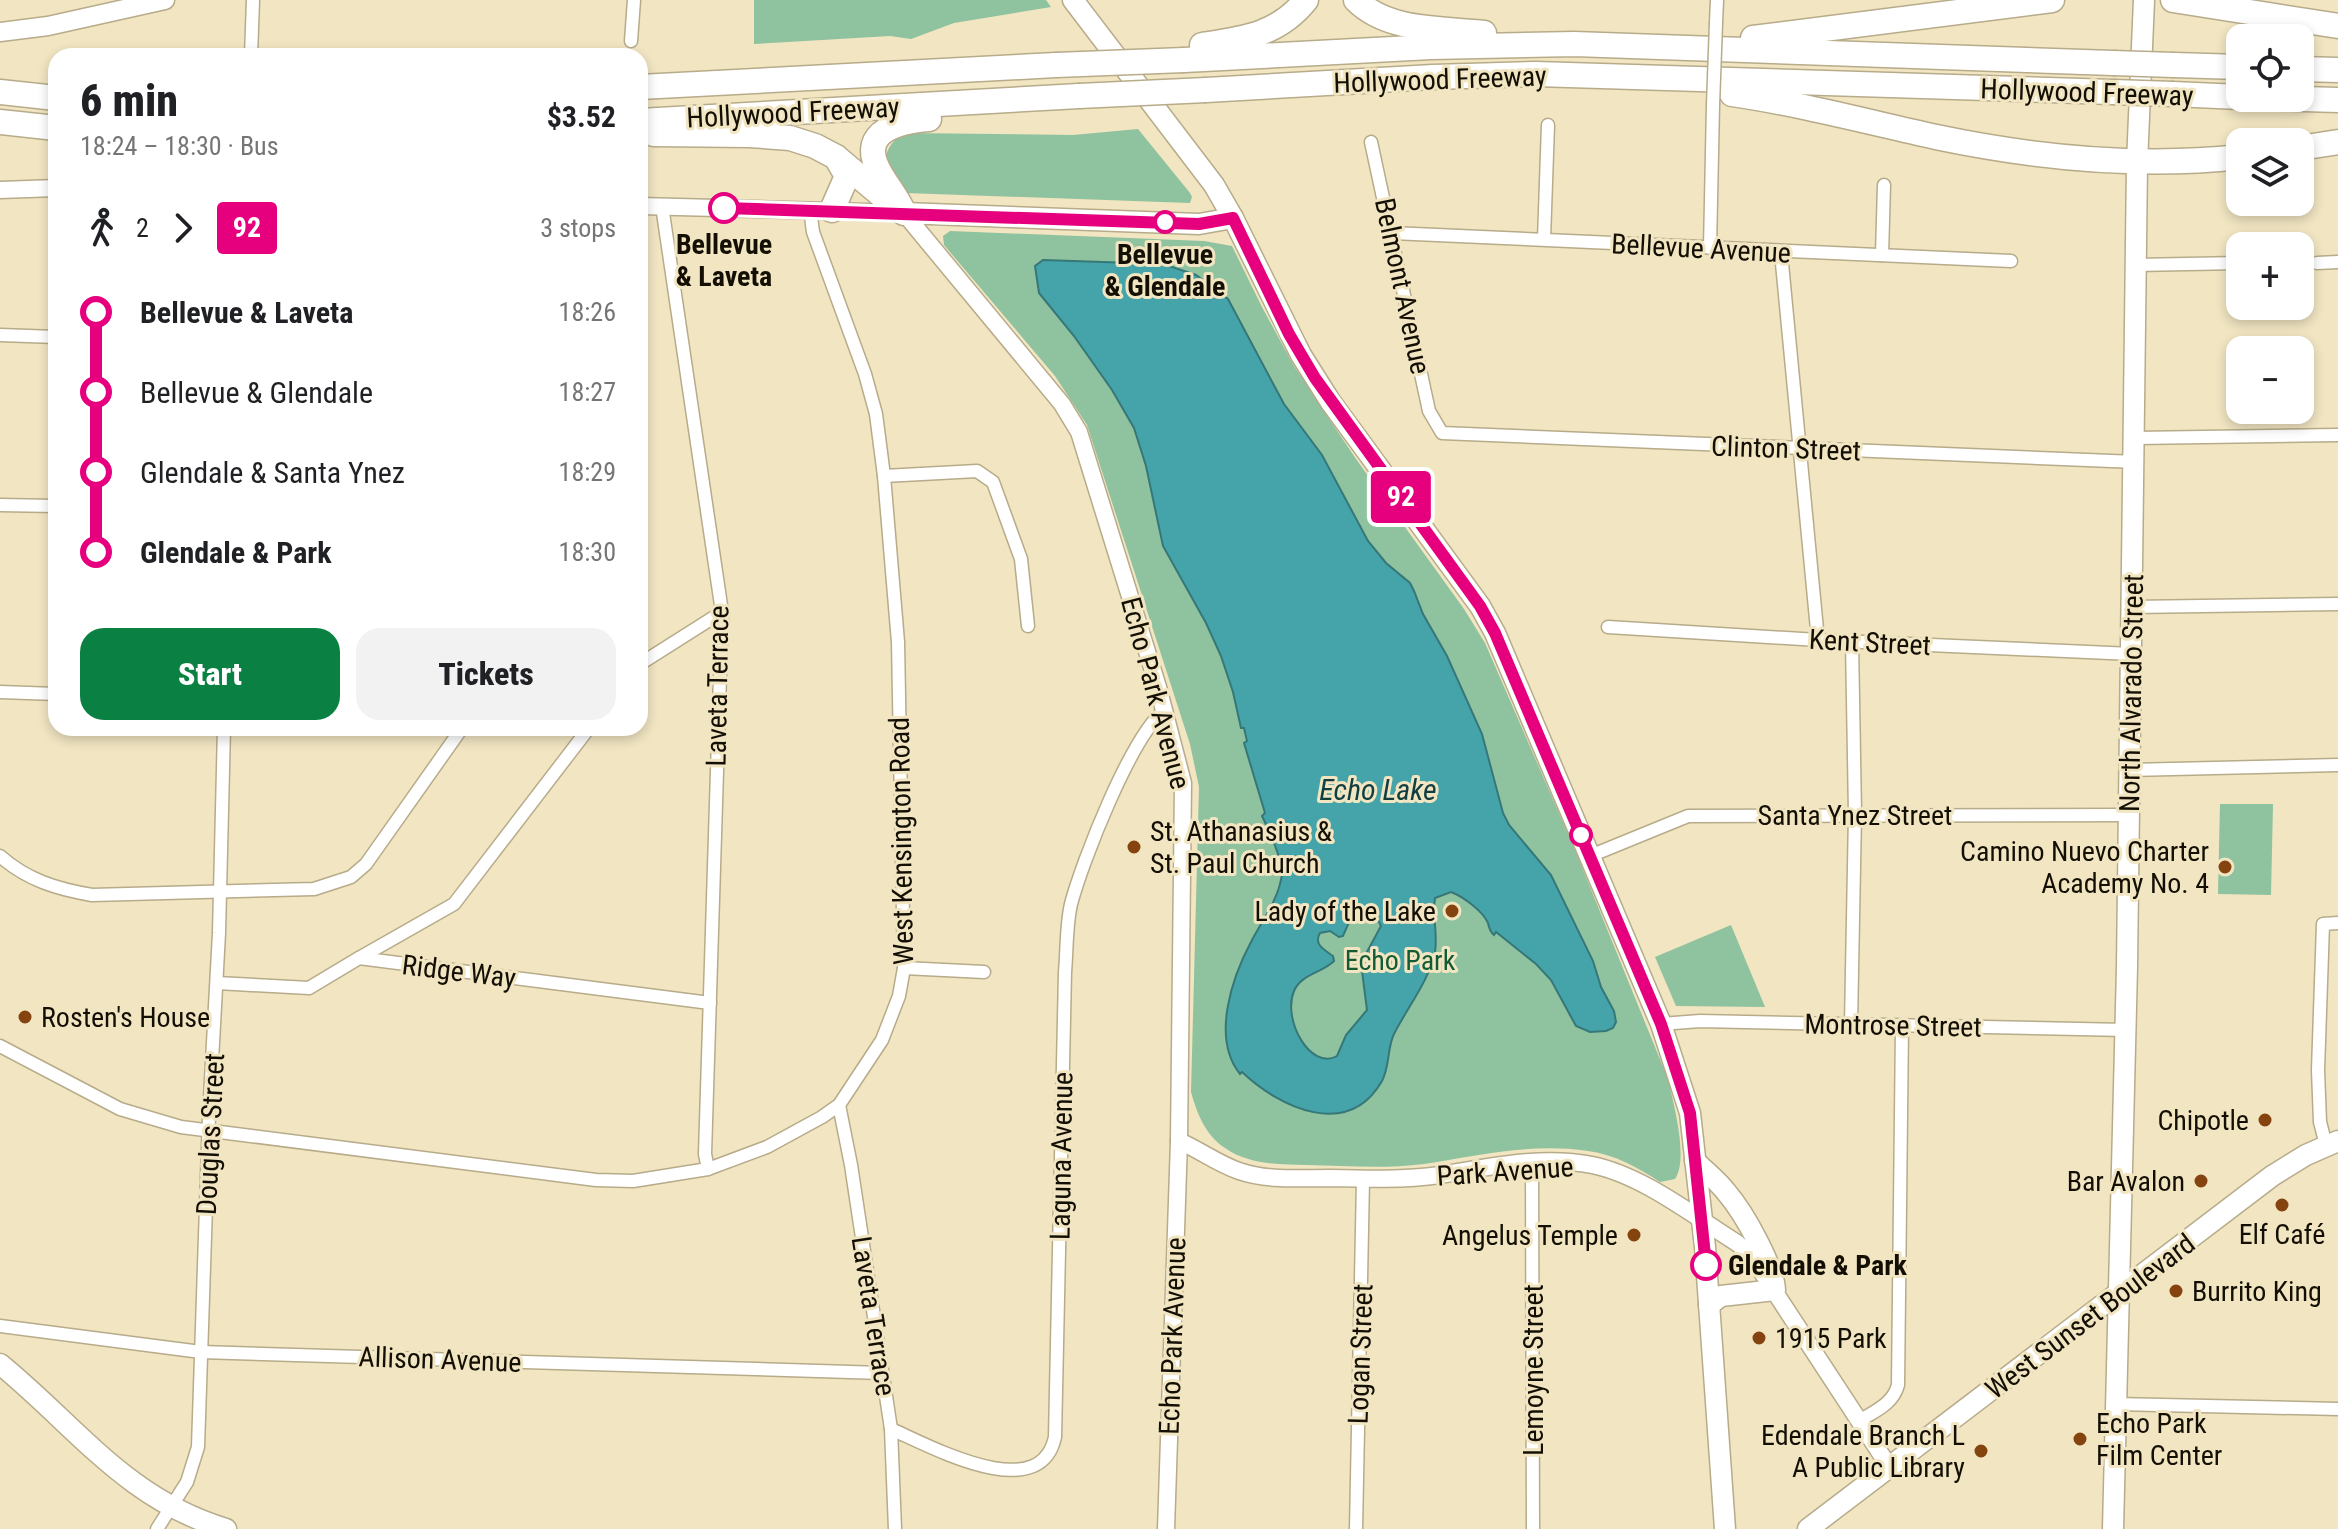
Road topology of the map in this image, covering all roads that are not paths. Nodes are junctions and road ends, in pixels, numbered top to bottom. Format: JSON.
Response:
{"nodes":[{"id":1,"x":165,"y":0,"type":"edge"},
{"id":2,"x":253,"y":0,"type":"edge"},
{"id":3,"x":634,"y":0,"type":"edge"},
{"id":4,"x":1073,"y":0,"type":"edge"},
{"id":5,"x":1356,"y":0,"type":"edge"},
{"id":6,"x":1717,"y":0,"type":"edge"},
{"id":7,"x":2052,"y":0,"type":"edge"},
{"id":8,"x":2144,"y":0,"type":"edge"},
{"id":9,"x":2173,"y":0,"type":"edge"},
{"id":10,"x":1305,"y":1,"type":"edge"},
{"id":11,"x":2338,"y":26,"type":"edge"},
{"id":12,"x":0,"y":32,"type":"edge"},
{"id":13,"x":631,"y":41,"type":"dead end"},
{"id":14,"x":1574,"y":44,"type":"junction"},
{"id":15,"x":1626,"y":46,"type":"junction"},
{"id":16,"x":251,"y":48,"type":"edge"},
{"id":17,"x":1179,"y":54,"type":"junction"},
{"id":18,"x":2226,"y":67,"type":"edge"},
{"id":19,"x":2314,"y":69,"type":"edge"},
{"id":20,"x":2338,"y":70,"type":"edge"},
{"id":21,"x":1635,"y":77,"type":"junction"},
{"id":22,"x":648,"y":87,"type":"edge"},
{"id":23,"x":0,"y":92,"type":"edge"},
{"id":24,"x":1079,"y":96,"type":"junction"},
{"id":25,"x":2226,"y":96,"type":"edge"},
{"id":26,"x":48,"y":97,"type":"edge"},
{"id":27,"x":2314,"y":99,"type":"edge"},
{"id":28,"x":2338,"y":100,"type":"edge"},
{"id":29,"x":648,"y":121,"type":"edge"},
{"id":30,"x":0,"y":122,"type":"edge"},
{"id":31,"x":1548,"y":125,"type":"dead end"},
{"id":32,"x":48,"y":127,"type":"edge"},
{"id":33,"x":648,"y":133,"type":"edge"},
{"id":34,"x":1371,"y":142,"type":"dead end"},
{"id":35,"x":2338,"y":142,"type":"edge"},
{"id":36,"x":2314,"y":146,"type":"edge"},
{"id":37,"x":836,"y":157,"type":"junction"},
{"id":38,"x":2226,"y":158,"type":"edge"},
{"id":39,"x":2137,"y":163,"type":"junction"},
{"id":40,"x":1884,"y":185,"type":"dead end"},
{"id":41,"x":0,"y":188,"type":"edge"},
{"id":42,"x":48,"y":188,"type":"edge"},
{"id":43,"x":648,"y":206,"type":"edge"},
{"id":44,"x":662,"y":206,"type":"junction"},
{"id":45,"x":821,"y":210,"type":"junction"},
{"id":46,"x":904,"y":213,"type":"junction"},
{"id":47,"x":1233,"y":218,"type":"junction"},
{"id":48,"x":1392,"y":233,"type":"junction"},
{"id":49,"x":1544,"y":239,"type":"junction"},
{"id":50,"x":1710,"y":248,"type":"junction"},
{"id":51,"x":1781,"y":253,"type":"junction"},
{"id":52,"x":1882,"y":255,"type":"junction"},
{"id":53,"x":2011,"y":261,"type":"dead end"},
{"id":54,"x":2338,"y":262,"type":"edge"},
{"id":55,"x":2226,"y":263,"type":"edge"},
{"id":56,"x":2317,"y":263,"type":"dead end"},
{"id":57,"x":2135,"y":265,"type":"junction"},
{"id":58,"x":0,"y":335,"type":"edge"},
{"id":59,"x":48,"y":337,"type":"edge"},
{"id":60,"x":1439,"y":429,"type":"joint"},
{"id":61,"x":2338,"y":435,"type":"edge"},
{"id":62,"x":2136,"y":438,"type":"junction"},
{"id":63,"x":1799,"y":449,"type":"junction"},
{"id":64,"x":2136,"y":462,"type":"junction"},
{"id":65,"x":884,"y":476,"type":"junction"},
{"id":66,"x":0,"y":505,"type":"edge"},
{"id":67,"x":48,"y":506,"type":"edge"},
{"id":68,"x":2338,"y":604,"type":"edge"},
{"id":69,"x":2133,"y":607,"type":"junction"},
{"id":70,"x":722,"y":612,"type":"junction"},
{"id":71,"x":1028,"y":626,"type":"dead end"},
{"id":72,"x":1608,"y":627,"type":"dead end"},
{"id":73,"x":1818,"y":640,"type":"junction"},
{"id":74,"x":1852,"y":642,"type":"junction"},
{"id":75,"x":2132,"y":654,"type":"junction"},
{"id":76,"x":648,"y":659,"type":"edge"},
{"id":77,"x":0,"y":692,"type":"edge"},
{"id":78,"x":48,"y":694,"type":"edge"},
{"id":79,"x":1165,"y":710,"type":"junction"},
{"id":80,"x":224,"y":736,"type":"edge"},
{"id":81,"x":457,"y":736,"type":"edge"},
{"id":82,"x":583,"y":736,"type":"edge"},
{"id":83,"x":2338,"y":765,"type":"edge"},
{"id":84,"x":2130,"y":770,"type":"junction"},
{"id":85,"x":1855,"y":814,"type":"junction"},
{"id":86,"x":2129,"y":815,"type":"junction"},
{"id":87,"x":0,"y":856,"type":"edge"},
{"id":88,"x":1590,"y":856,"type":"junction"},
{"id":89,"x":220,"y":892,"type":"junction"},
{"id":90,"x":2338,"y":923,"type":"edge"},
{"id":91,"x":359,"y":958,"type":"junction"},
{"id":92,"x":904,"y":968,"type":"junction"},
{"id":93,"x":984,"y":972,"type":"dead end"},
{"id":94,"x":217,"y":983,"type":"junction"},
{"id":95,"x":710,"y":1003,"type":"junction"},
{"id":96,"x":1661,"y":1024,"type":"junction"},
{"id":97,"x":1851,"y":1024,"type":"junction"},
{"id":98,"x":1902,"y":1025,"type":"junction"},
{"id":99,"x":2126,"y":1030,"type":"junction"},
{"id":100,"x":0,"y":1046,"type":"edge"},
{"id":101,"x":839,"y":1105,"type":"junction"},
{"id":102,"x":208,"y":1132,"type":"junction"},
{"id":103,"x":1179,"y":1141,"type":"junction"},
{"id":104,"x":2332,"y":1143,"type":"edge"},
{"id":105,"x":1695,"y":1161,"type":"junction"},
{"id":106,"x":1532,"y":1163,"type":"junction"},
{"id":107,"x":708,"y":1169,"type":"junction"},
{"id":108,"x":1363,"y":1179,"type":"junction"},
{"id":109,"x":1702,"y":1221,"type":"junction"},
{"id":110,"x":1775,"y":1290,"type":"junction"},
{"id":111,"x":2121,"y":1292,"type":"junction"},
{"id":112,"x":1709,"y":1305,"type":"junction"},
{"id":113,"x":0,"y":1326,"type":"edge"},
{"id":114,"x":201,"y":1352,"type":"junction"},
{"id":115,"x":0,"y":1364,"type":"edge"},
{"id":116,"x":882,"y":1373,"type":"junction"},
{"id":117,"x":2116,"y":1404,"type":"junction"},
{"id":118,"x":2338,"y":1409,"type":"edge"},
{"id":119,"x":1859,"y":1421,"type":"junction"},
{"id":120,"x":891,"y":1429,"type":"junction"},
{"id":121,"x":1890,"y":1468,"type":"junction"},
{"id":122,"x":170,"y":1508,"type":"junction"},
{"id":123,"x":157,"y":1529,"type":"edge"},
{"id":124,"x":226,"y":1529,"type":"edge"},
{"id":125,"x":895,"y":1529,"type":"edge"},
{"id":126,"x":1166,"y":1529,"type":"edge"},
{"id":127,"x":1356,"y":1529,"type":"edge"},
{"id":128,"x":1533,"y":1529,"type":"edge"},
{"id":129,"x":1725,"y":1529,"type":"edge"},
{"id":130,"x":1808,"y":1529,"type":"edge"},
{"id":131,"x":2113,"y":1529,"type":"edge"}],
"edges":[{"from":1,"to":12,"type":"main road"},
{"from":2,"to":16,"type":"street"},
{"from":3,"to":13,"type":"street"},
{"from":4,"to":47,"type":"main road"},
{"from":5,"to":14,"type":"highway"},
{"from":6,"to":50,"type":"street","bridge":true},
{"from":7,"to":15,"type":"highway"},
{"from":8,"to":39,"type":"main road","name":"North Alvarado Street"},
{"from":9,"to":11,"type":"highway"},
{"from":10,"to":17,"type":"highway"},
{"from":14,"to":15,"type":"highway","name":"Hollywood Freeway"},
{"from":14,"to":17,"type":"highway","name":"Hollywood Freeway"},
{"from":15,"to":18,"type":"highway","name":"Hollywood Freeway","bridge":true},
{"from":17,"to":22,"type":"highway","name":"Hollywood Freeway","bridge":true},
{"from":19,"to":20,"type":"highway"},
{"from":21,"to":24,"type":"highway","name":"Hollywood Freeway","bridge":true},
{"from":21,"to":25,"type":"highway","name":"Hollywood Freeway","bridge":true},
{"from":21,"to":39,"type":"highway"},
{"from":23,"to":26,"type":"highway"},
{"from":24,"to":29,"type":"highway","name":"Hollywood Freeway"},
{"from":24,"to":46,"type":"highway"},
{"from":27,"to":28,"type":"highway"},
{"from":30,"to":32,"type":"highway"},
{"from":31,"to":49,"type":"street"},
{"from":33,"to":37,"type":"highway"},
{"from":34,"to":48,"type":"street","name":"Belmont Avenue"},
{"from":35,"to":36,"type":"highway"},
{"from":37,"to":45,"type":"highway"},
{"from":37,"to":46,"type":"highway"},
{"from":38,"to":39,"type":"highway"},
{"from":39,"to":57,"type":"main road","name":"North Alvarado Street"},
{"from":40,"to":52,"type":"street"},
{"from":41,"to":42,"type":"street"},
{"from":43,"to":44,"type":"street"},
{"from":44,"to":45,"type":"street"},
{"from":44,"to":70,"type":"street","name":"Laveta Terrace"},
{"from":45,"to":46,"type":"street"},
{"from":45,"to":65,"type":"street","name":"West Kensington Road"},
{"from":46,"to":47,"type":"main road"},
{"from":46,"to":79,"type":"street","name":"Echo Park Avenue"},
{"from":47,"to":88,"type":"main road"},
{"from":48,"to":49,"type":"street","name":"Bellevue Avenue"},
{"from":48,"to":60,"type":"street","name":"Belmont Avenue"},
{"from":49,"to":50,"type":"street","name":"Bellevue Avenue"},
{"from":50,"to":51,"type":"street","name":"Bellevue Avenue"},
{"from":51,"to":52,"type":"street","name":"Bellevue Avenue"},
{"from":51,"to":63,"type":"street"},
{"from":52,"to":53,"type":"street","name":"Bellevue Avenue"},
{"from":54,"to":56,"type":"street"},
{"from":55,"to":57,"type":"street"},
{"from":57,"to":62,"type":"main road","name":"North Alvarado Street"},
{"from":58,"to":59,"type":"street"},
{"from":60,"to":63,"type":"street","name":"Clinton Street"},
{"from":61,"to":62,"type":"street"},
{"from":62,"to":64,"type":"main road","name":"North Alvarado Street"},
{"from":63,"to":64,"type":"street","name":"Clinton Street"},
{"from":63,"to":73,"type":"street"},
{"from":64,"to":69,"type":"main road","name":"North Alvarado Street"},
{"from":65,"to":71,"type":"street"},
{"from":65,"to":92,"type":"street","name":"West Kensington Road"},
{"from":66,"to":67,"type":"street"},
{"from":68,"to":69,"type":"street"},
{"from":69,"to":75,"type":"main road","name":"North Alvarado Street"},
{"from":70,"to":76,"type":"street"},
{"from":70,"to":95,"type":"street","name":"Laveta Terrace"},
{"from":72,"to":73,"type":"street","name":"Kent Street"},
{"from":73,"to":74,"type":"street","name":"Kent Street"},
{"from":74,"to":75,"type":"street","name":"Kent Street"},
{"from":74,"to":85,"type":"street"},
{"from":75,"to":84,"type":"main road","name":"North Alvarado Street"},
{"from":77,"to":78,"type":"street"},
{"from":79,"to":103,"type":"street","name":"Echo Park Avenue"},
{"from":79,"to":120,"type":"street","name":"Laguna Avenue"},
{"from":80,"to":89,"type":"street","name":"Douglas Street"},
{"from":81,"to":89,"type":"street"},
{"from":82,"to":91,"type":"street"},
{"from":83,"to":84,"type":"street"},
{"from":84,"to":86,"type":"main road","name":"North Alvarado Street"},
{"from":85,"to":86,"type":"street","name":"Santa Ynez Street"},
{"from":85,"to":88,"type":"street","name":"Santa Ynez Street"},
{"from":85,"to":97,"type":"street"},
{"from":86,"to":99,"type":"main road","name":"North Alvarado Street"},
{"from":87,"to":89,"type":"street"},
{"from":88,"to":96,"type":"main road"},
{"from":89,"to":94,"type":"street","name":"Douglas Street"},
{"from":90,"to":104,"type":"street"},
{"from":91,"to":94,"type":"street"},
{"from":91,"to":95,"type":"street","name":"Ridge Way"},
{"from":92,"to":93,"type":"street"},
{"from":92,"to":101,"type":"street","name":"West Kensington Road"},
{"from":94,"to":102,"type":"street","name":"Douglas Street"},
{"from":95,"to":107,"type":"street","name":"Laveta Terrace"},
{"from":96,"to":97,"type":"street","name":"Montrose Street"},
{"from":96,"to":105,"type":"main road"},
{"from":97,"to":98,"type":"street","name":"Montrose Street"},
{"from":98,"to":99,"type":"street","name":"Montrose Street"},
{"from":98,"to":119,"type":"street"},
{"from":99,"to":111,"type":"main road","name":"North Alvarado Street"},
{"from":100,"to":102,"type":"street","name":"West Kensington Road"},
{"from":101,"to":107,"type":"street","name":"West Kensington Road"},
{"from":101,"to":116,"type":"street","name":"Laveta Terrace"},
{"from":102,"to":107,"type":"street","name":"West Kensington Road"},
{"from":102,"to":114,"type":"street","name":"Douglas Street"},
{"from":103,"to":108,"type":"street","name":"Park Avenue"},
{"from":103,"to":126,"type":"street","name":"Echo Park Avenue"},
{"from":104,"to":111,"type":"main road","name":"West Sunset Boulevard"},
{"from":105,"to":109,"type":"main road"},
{"from":105,"to":110,"type":"main road"},
{"from":106,"to":108,"type":"street","name":"Park Avenue"},
{"from":106,"to":109,"type":"street","name":"Park Avenue"},
{"from":106,"to":128,"type":"street","name":"Lemoyne Street"},
{"from":108,"to":127,"type":"street","name":"Logan Street"},
{"from":109,"to":110,"type":"street","name":"Park Avenue"},
{"from":109,"to":112,"type":"main road"},
{"from":110,"to":112,"type":"main road"},
{"from":110,"to":119,"type":"street","name":"Park Avenue"},
{"from":111,"to":117,"type":"main road","name":"North Alvarado Street"},
{"from":111,"to":121,"type":"main road","name":"West Sunset Boulevard"},
{"from":112,"to":129,"type":"main road"},
{"from":113,"to":114,"type":"street","name":"Allison Avenue"},
{"from":114,"to":116,"type":"street","name":"Allison Avenue"},
{"from":114,"to":122,"type":"street","name":"Douglas Street"},
{"from":115,"to":122,"type":"main road"},
{"from":116,"to":120,"type":"street","name":"Laveta Terrace"},
{"from":117,"to":118,"type":"street"},
{"from":117,"to":131,"type":"main road","name":"North Alvarado Street"},
{"from":119,"to":121,"type":"street","name":"Park Avenue"},
{"from":120,"to":125,"type":"street","name":"Laveta Terrace"},
{"from":121,"to":130,"type":"main road","name":"West Sunset Boulevard"},
{"from":122,"to":123,"type":"street","name":"Douglas Street"},
{"from":122,"to":124,"type":"main road"}]}
